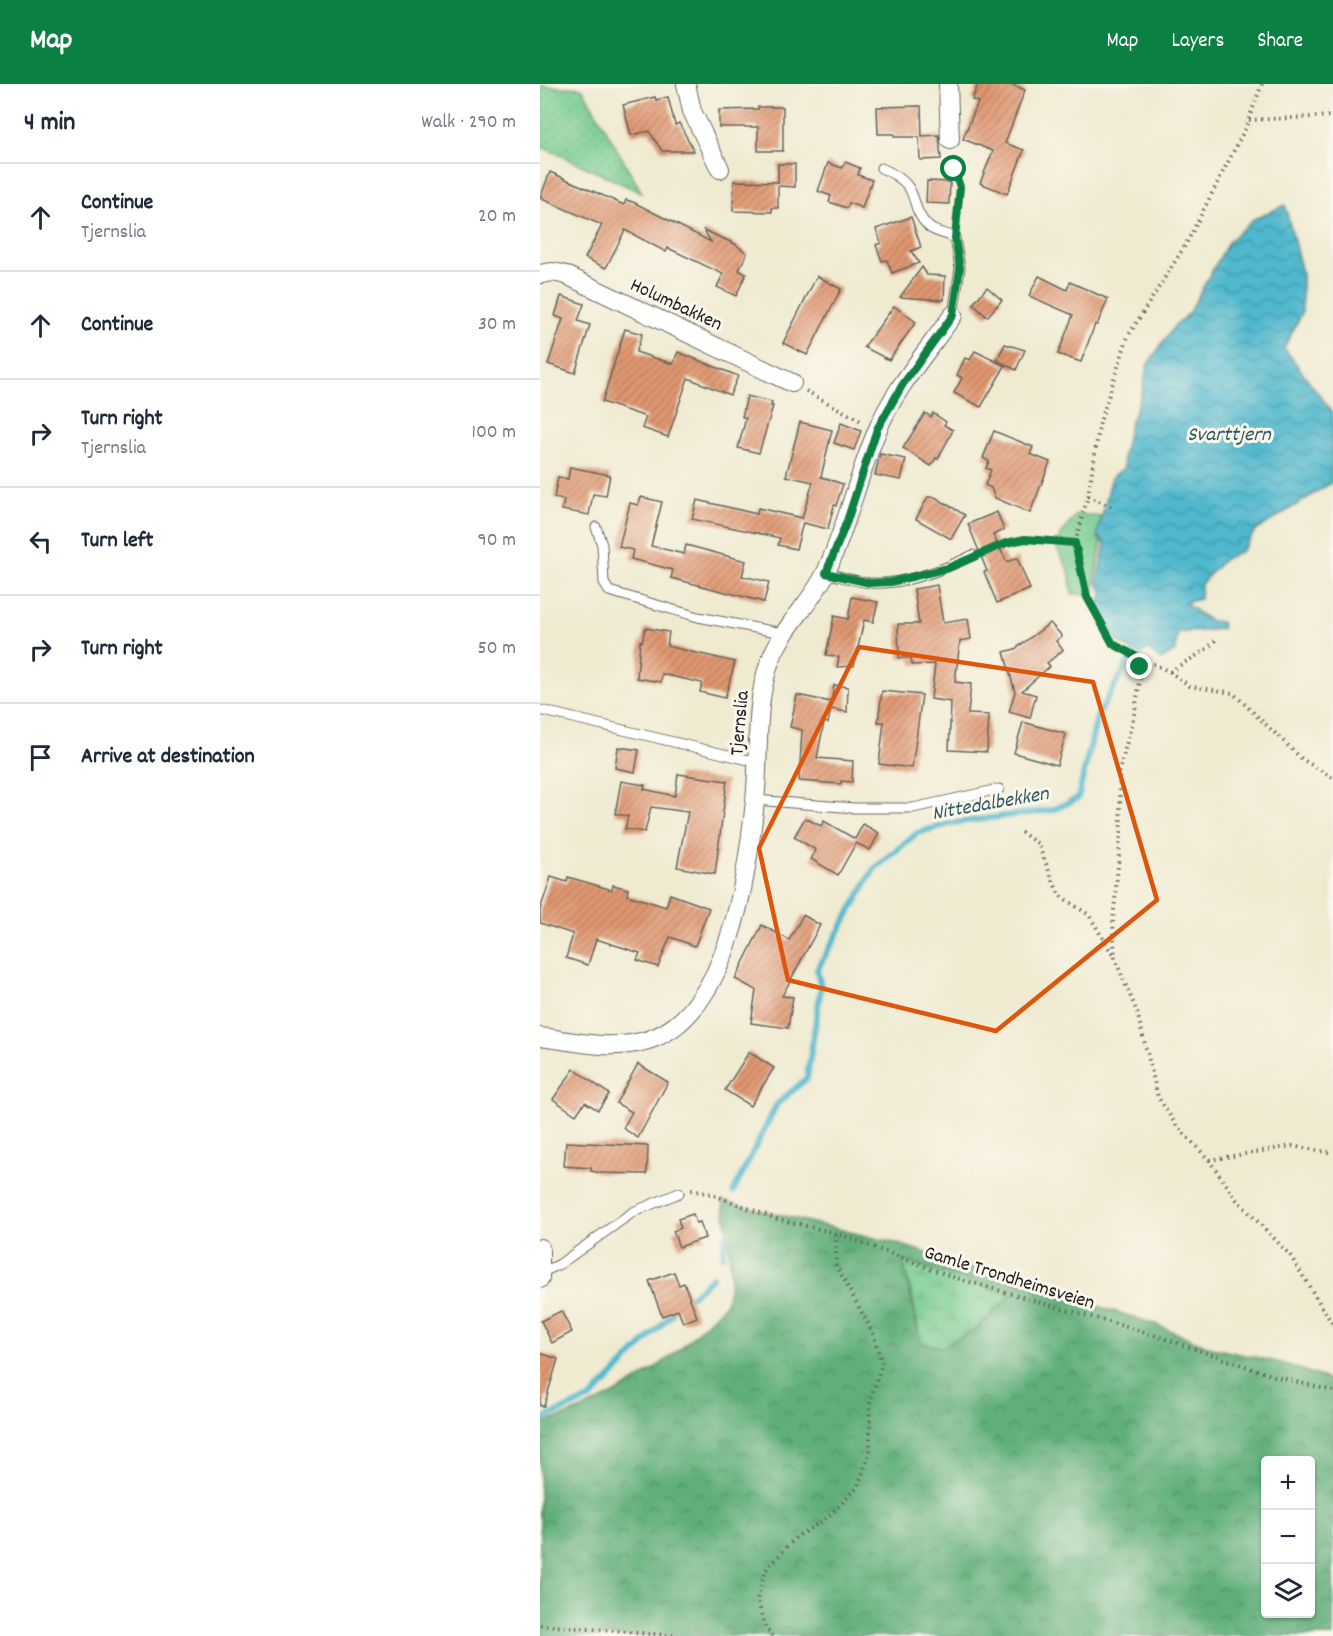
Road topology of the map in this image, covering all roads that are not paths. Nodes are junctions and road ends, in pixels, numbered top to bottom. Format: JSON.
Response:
{"nodes":[{"id":1,"x":686,"y":84,"type":"edge"},
{"id":2,"x":948,"y":84,"type":"edge"},
{"id":3,"x":950,"y":140,"type":"road end"},
{"id":4,"x":881,"y":168,"type":"dead end"},
{"id":5,"x":720,"y":169,"type":"dead end"},
{"id":6,"x":540,"y":274,"type":"edge"},
{"id":7,"x":953,"y":315,"type":"joint"},
{"id":8,"x":792,"y":383,"type":"road end"},
{"id":9,"x":596,"y":527,"type":"dead end"},
{"id":10,"x":973,"y":555,"type":"road end"},
{"id":11,"x":826,"y":573,"type":"junction"},
{"id":12,"x":782,"y":633,"type":"junction"},
{"id":13,"x":540,"y":710,"type":"edge"},
{"id":14,"x":757,"y":762,"type":"junction"},
{"id":15,"x":999,"y":789,"type":"dead end"},
{"id":16,"x":755,"y":800,"type":"junction"},
{"id":17,"x":540,"y":1037,"type":"edge"},
{"id":18,"x":679,"y":1192,"type":"road end"},
{"id":19,"x":540,"y":1248,"type":"edge"},
{"id":20,"x":541,"y":1273,"type":"edge"},
{"id":21,"x":540,"y":1279,"type":"edge"}],
"edges":[{"from":1,"to":5,"type":"street"},
{"from":2,"to":3,"type":"street"},
{"from":4,"to":7,"type":"lane"},
{"from":6,"to":8,"type":"street","name":"Holumbakken"},
{"from":7,"to":11,"type":"street","name":"Tjernslia"},
{"from":9,"to":12,"type":"lane"},
{"from":10,"to":11,"type":"lane"},
{"from":11,"to":12,"type":"street","name":"Tjernslia"},
{"from":12,"to":14,"type":"street","name":"Tjernslia"},
{"from":13,"to":14,"type":"lane"},
{"from":14,"to":16,"type":"street","name":"Tjernslia"},
{"from":15,"to":16,"type":"lane"},
{"from":16,"to":17,"type":"street","name":"Tjernslia"},
{"from":18,"to":20,"type":"lane"},
{"from":19,"to":20,"type":"street"},
{"from":20,"to":21,"type":"street"}]}
